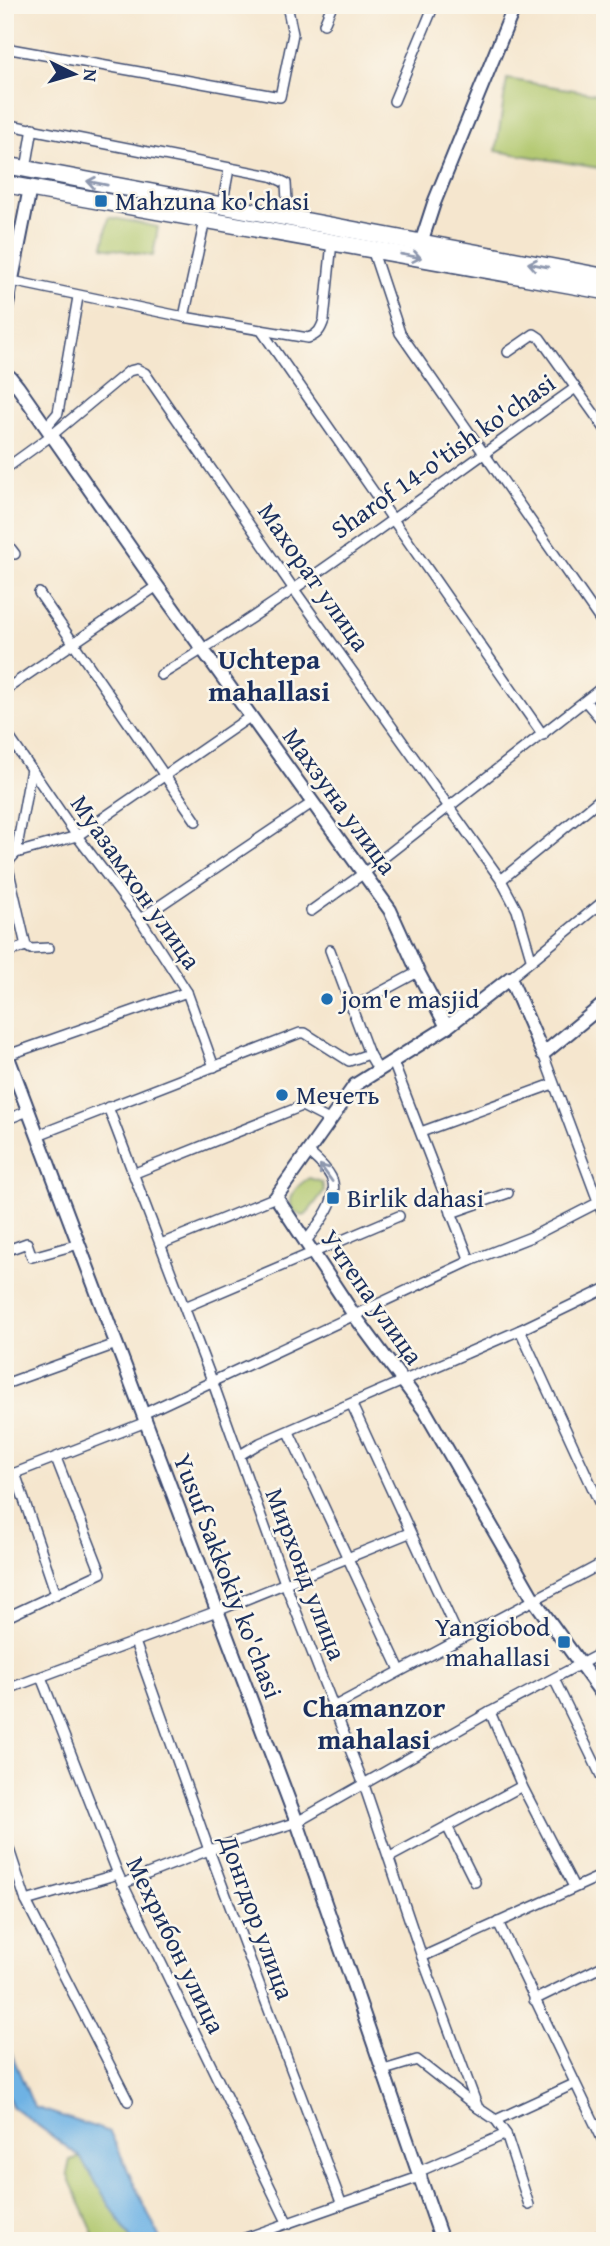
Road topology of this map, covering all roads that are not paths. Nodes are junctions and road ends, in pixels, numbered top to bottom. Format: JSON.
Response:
{"nodes":[{"id":1,"x":287,"y":5,"type":"edge"},
{"id":2,"x":332,"y":5,"type":"edge"},
{"id":3,"x":434,"y":5,"type":"edge"},
{"id":4,"x":515,"y":5,"type":"edge"},
{"id":5,"x":324,"y":24,"type":"dead end"},
{"id":6,"x":5,"y":48,"type":"edge"},
{"id":7,"x":394,"y":101,"type":"dead end"},
{"id":8,"x":5,"y":124,"type":"edge"},
{"id":9,"x":33,"y":128,"type":"junction"},
{"id":10,"x":5,"y":165,"type":"edge"},
{"id":11,"x":26,"y":169,"type":"junction"},
{"id":12,"x":229,"y":169,"type":"junction"},
{"id":13,"x":5,"y":184,"type":"edge"},
{"id":14,"x":30,"y":188,"type":"junction"},
{"id":15,"x":222,"y":206,"type":"junction"},
{"id":16,"x":205,"y":220,"type":"junction"},
{"id":17,"x":287,"y":226,"type":"junction"},
{"id":18,"x":332,"y":242,"type":"junction"},
{"id":19,"x":421,"y":243,"type":"junction"},
{"id":20,"x":372,"y":249,"type":"junction"},
{"id":21,"x":473,"y":260,"type":"junction"},
{"id":22,"x":605,"y":277,"type":"edge"},
{"id":23,"x":12,"y":281,"type":"junction"},
{"id":24,"x":605,"y":291,"type":"edge"},
{"id":25,"x":78,"y":297,"type":"junction"},
{"id":26,"x":5,"y":315,"type":"edge"},
{"id":27,"x":184,"y":317,"type":"junction"},
{"id":28,"x":261,"y":330,"type":"junction"},
{"id":29,"x":508,"y":352,"type":"dead end"},
{"id":30,"x":5,"y":376,"type":"edge"},
{"id":31,"x":574,"y":388,"type":"junction"},
{"id":32,"x":602,"y":419,"type":"edge"},
{"id":33,"x":605,"y":429,"type":"edge"},
{"id":34,"x":49,"y":431,"type":"junction"},
{"id":35,"x":485,"y":452,"type":"junction"},
{"id":36,"x":5,"y":470,"type":"edge"},
{"id":37,"x":392,"y":518,"type":"junction"},
{"id":38,"x":5,"y":541,"type":"edge"},
{"id":39,"x":15,"y":554,"type":"dead end"},
{"id":40,"x":158,"y":586,"type":"junction"},
{"id":41,"x":293,"y":588,"type":"junction"},
{"id":42,"x":39,"y":593,"type":"dead end"},
{"id":43,"x":605,"y":627,"type":"edge"},
{"id":44,"x":74,"y":643,"type":"junction"},
{"id":45,"x":204,"y":649,"type":"junction"},
{"id":46,"x":161,"y":675,"type":"dead end"},
{"id":47,"x":605,"y":685,"type":"edge"},
{"id":48,"x":5,"y":690,"type":"edge"},
{"id":49,"x":586,"y":702,"type":"junction"},
{"id":50,"x":251,"y":716,"type":"junction"},
{"id":51,"x":605,"y":724,"type":"edge"},
{"id":52,"x":5,"y":731,"type":"edge"},
{"id":53,"x":544,"y":735,"type":"junction"},
{"id":54,"x":31,"y":769,"type":"junction"},
{"id":55,"x":166,"y":776,"type":"junction"},
{"id":56,"x":605,"y":795,"type":"edge"},
{"id":57,"x":312,"y":803,"type":"junction"},
{"id":58,"x":449,"y":808,"type":"junction"},
{"id":59,"x":196,"y":821,"type":"dead end"},
{"id":60,"x":78,"y":836,"type":"junction"},
{"id":61,"x":16,"y":853,"type":"junction"},
{"id":62,"x":364,"y":873,"type":"junction"},
{"id":63,"x":502,"y":880,"type":"junction"},
{"id":64,"x":605,"y":900,"type":"edge"},
{"id":65,"x":311,"y":911,"type":"dead end"},
{"id":66,"x":140,"y":919,"type":"junction"},
{"id":67,"x":26,"y":946,"type":"junction"},
{"id":68,"x":49,"y":947,"type":"dead end"},
{"id":69,"x":330,"y":950,"type":"dead end"},
{"id":70,"x":5,"y":953,"type":"edge"},
{"id":71,"x":531,"y":958,"type":"junction"},
{"id":72,"x":418,"y":972,"type":"junction"},
{"id":73,"x":510,"y":978,"type":"junction"},
{"id":74,"x":187,"y":992,"type":"junction"},
{"id":75,"x":605,"y":1003,"type":"edge"},
{"id":76,"x":351,"y":1008,"type":"junction"},
{"id":77,"x":447,"y":1027,"type":"junction"},
{"id":78,"x":369,"y":1054,"type":"junction"},
{"id":79,"x":542,"y":1054,"type":"junction"},
{"id":80,"x":7,"y":1057,"type":"edge"},
{"id":81,"x":394,"y":1062,"type":"junction"},
{"id":82,"x":214,"y":1067,"type":"junction"},
{"id":83,"x":379,"y":1071,"type":"junction"},
{"id":84,"x":553,"y":1084,"type":"junction"},
{"id":85,"x":108,"y":1107,"type":"junction"},
{"id":86,"x":28,"y":1111,"type":"junction"},
{"id":87,"x":5,"y":1120,"type":"edge"},
{"id":88,"x":329,"y":1120,"type":"junction"},
{"id":89,"x":421,"y":1132,"type":"junction"},
{"id":90,"x":38,"y":1135,"type":"junction"},
{"id":91,"x":308,"y":1152,"type":"junction"},
{"id":92,"x":135,"y":1173,"type":"junction"},
{"id":93,"x":508,"y":1192,"type":"dead end"},
{"id":94,"x":276,"y":1196,"type":"junction"},
{"id":95,"x":601,"y":1200,"type":"edge"},
{"id":96,"x":452,"y":1213,"type":"junction"},
{"id":97,"x":399,"y":1216,"type":"dead end"},
{"id":98,"x":605,"y":1220,"type":"edge"},
{"id":99,"x":79,"y":1244,"type":"junction"},
{"id":100,"x":161,"y":1244,"type":"junction"},
{"id":101,"x":309,"y":1248,"type":"junction"},
{"id":102,"x":5,"y":1251,"type":"edge"},
{"id":103,"x":470,"y":1261,"type":"junction"},
{"id":104,"x":605,"y":1289,"type":"edge"},
{"id":105,"x":184,"y":1307,"type":"junction"},
{"id":106,"x":354,"y":1315,"type":"junction"},
{"id":107,"x":520,"y":1330,"type":"junction"},
{"id":108,"x":116,"y":1344,"type":"junction"},
{"id":109,"x":402,"y":1381,"type":"junction"},
{"id":110,"x":213,"y":1383,"type":"junction"},
{"id":111,"x":5,"y":1384,"type":"edge"},
{"id":112,"x":352,"y":1405,"type":"junction"},
{"id":113,"x":144,"y":1418,"type":"junction"},
{"id":114,"x":289,"y":1432,"type":"junction"},
{"id":115,"x":240,"y":1455,"type":"junction"},
{"id":116,"x":56,"y":1458,"type":"junction"},
{"id":117,"x":10,"y":1476,"type":"edge"},
{"id":118,"x":605,"y":1515,"type":"edge"},
{"id":119,"x":410,"y":1533,"type":"junction"},
{"id":120,"x":349,"y":1557,"type":"junction"},
{"id":121,"x":605,"y":1562,"type":"edge"},
{"id":122,"x":285,"y":1583,"type":"junction"},
{"id":123,"x":56,"y":1594,"type":"junction"},
{"id":124,"x":534,"y":1600,"type":"junction"},
{"id":125,"x":217,"y":1611,"type":"junction"},
{"id":126,"x":5,"y":1618,"type":"edge"},
{"id":127,"x":459,"y":1638,"type":"junction"},
{"id":128,"x":135,"y":1642,"type":"junction"},
{"id":129,"x":605,"y":1651,"type":"edge"},
{"id":130,"x":580,"y":1664,"type":"junction"},
{"id":131,"x":400,"y":1670,"type":"junction"},
{"id":132,"x":41,"y":1677,"type":"junction"},
{"id":133,"x":554,"y":1679,"type":"junction"},
{"id":134,"x":5,"y":1690,"type":"edge"},
{"id":135,"x":605,"y":1698,"type":"edge"},
{"id":136,"x":335,"y":1706,"type":"junction"},
{"id":137,"x":490,"y":1712,"type":"junction"},
{"id":138,"x":605,"y":1784,"type":"edge"},
{"id":139,"x":364,"y":1785,"type":"junction"},
{"id":140,"x":522,"y":1786,"type":"junction"},
{"id":141,"x":297,"y":1822,"type":"junction"},
{"id":142,"x":447,"y":1826,"type":"junction"},
{"id":143,"x":5,"y":1837,"type":"edge"},
{"id":144,"x":209,"y":1850,"type":"junction"},
{"id":145,"x":390,"y":1857,"type":"junction"},
{"id":146,"x":117,"y":1874,"type":"junction"},
{"id":147,"x":605,"y":1874,"type":"edge"},
{"id":148,"x":475,"y":1882,"type":"dead end"},
{"id":149,"x":122,"y":1884,"type":"junction"},
{"id":150,"x":574,"y":1887,"type":"junction"},
{"id":151,"x":26,"y":1901,"type":"junction"},
{"id":152,"x":498,"y":1922,"type":"junction"},
{"id":153,"x":422,"y":1957,"type":"junction"},
{"id":154,"x":605,"y":1965,"type":"edge"},
{"id":155,"x":534,"y":2000,"type":"junction"},
{"id":156,"x":384,"y":2070,"type":"junction"},
{"id":157,"x":574,"y":2084,"type":"junction"},
{"id":158,"x":128,"y":2101,"type":"dead end"},
{"id":159,"x":478,"y":2108,"type":"junction"},
{"id":160,"x":496,"y":2120,"type":"junction"},
{"id":161,"x":506,"y":2134,"type":"junction"},
{"id":162,"x":605,"y":2144,"type":"edge"},
{"id":163,"x":421,"y":2173,"type":"junction"},
{"id":164,"x":342,"y":2205,"type":"junction"},
{"id":165,"x":529,"y":2205,"type":"dead end"},
{"id":166,"x":289,"y":2224,"type":"junction"},
{"id":167,"x":605,"y":2235,"type":"edge"},
{"id":168,"x":237,"y":2241,"type":"edge"},
{"id":169,"x":443,"y":2241,"type":"edge"},
{"id":170,"x":593,"y":2241,"type":"edge"}],
"edges":[{"from":1,"to":6,"type":"street"},
{"from":2,"to":5,"type":"street"},
{"from":3,"to":7,"type":"street"},
{"from":4,"to":19,"type":"street"},
{"from":8,"to":9,"type":"street"},
{"from":9,"to":11,"type":"street"},
{"from":9,"to":12,"type":"street"},
{"from":10,"to":11,"type":"highway"},
{"from":15,"to":11,"type":"highway","one_way":true},
{"from":12,"to":15,"type":"street"},
{"from":12,"to":17,"type":"street"},
{"from":13,"to":14,"type":"highway"},
{"from":14,"to":16,"type":"highway"},
{"from":14,"to":23,"type":"street"},
{"from":15,"to":17,"type":"highway"},
{"from":16,"to":17,"type":"highway"},
{"from":16,"to":27,"type":"street"},
{"from":17,"to":18,"type":"highway"},
{"from":17,"to":19,"type":"highway"},
{"from":18,"to":20,"type":"highway"},
{"from":18,"to":28,"type":"street"},
{"from":19,"to":21,"type":"highway"},
{"from":20,"to":21,"type":"highway","one_way":true},
{"from":20,"to":35,"type":"street"},
{"from":22,"to":21,"type":"highway","one_way":true},
{"from":21,"to":24,"type":"highway"},
{"from":23,"to":25,"type":"street"},
{"from":23,"to":26,"type":"street"},
{"from":25,"to":27,"type":"street"},
{"from":25,"to":34,"type":"street"},
{"from":27,"to":28,"type":"street"},
{"from":28,"to":37,"type":"street"},
{"from":29,"to":31,"type":"street"},
{"from":30,"to":34,"type":"street","name":"Махзуна улица"},
{"from":31,"to":32,"type":"street"},
{"from":31,"to":35,"type":"street","name":"Sharof 14-o'tish ko'chasi"},
{"from":32,"to":33,"type":"street"},
{"from":34,"to":36,"type":"street","name":"Махорат улица"},
{"from":34,"to":40,"type":"street","name":"Махзуна улица"},
{"from":34,"to":41,"type":"street","name":"Махорат улица"},
{"from":35,"to":37,"type":"street","name":"Sharof 14-o'tish ko'chasi"},
{"from":35,"to":43,"type":"street"},
{"from":37,"to":41,"type":"street","name":"Sharof 14-o'tish ko'chasi"},
{"from":37,"to":53,"type":"street"},
{"from":38,"to":39,"type":"street"},
{"from":40,"to":44,"type":"street"},
{"from":40,"to":45,"type":"street","name":"Махзуна улица"},
{"from":41,"to":45,"type":"street","name":"Sharof 14-o'tish ko'chasi"},
{"from":41,"to":58,"type":"street","name":"Махорат улица"},
{"from":42,"to":44,"type":"street"},
{"from":44,"to":48,"type":"street"},
{"from":44,"to":55,"type":"street"},
{"from":45,"to":46,"type":"street","name":"Sharof 14-o'tish ko'chasi"},
{"from":45,"to":50,"type":"street","name":"Махзуна улица"},
{"from":47,"to":49,"type":"street"},
{"from":49,"to":51,"type":"street"},
{"from":49,"to":53,"type":"street"},
{"from":50,"to":55,"type":"street"},
{"from":50,"to":57,"type":"street","name":"Махзуна улица"},
{"from":52,"to":54,"type":"street","name":"Муазамхон улица"},
{"from":53,"to":58,"type":"street"},
{"from":54,"to":60,"type":"street","name":"Муазамхон улица"},
{"from":54,"to":61,"type":"street"},
{"from":55,"to":59,"type":"street"},
{"from":55,"to":60,"type":"street"},
{"from":56,"to":63,"type":"street"},
{"from":57,"to":62,"type":"street","name":"Махзуна улица"},
{"from":57,"to":66,"type":"street"},
{"from":58,"to":62,"type":"street"},
{"from":58,"to":63,"type":"street","name":"Махорат улица"},
{"from":60,"to":61,"type":"street"},
{"from":60,"to":66,"type":"street","name":"Муазамхон улица"},
{"from":61,"to":67,"type":"street"},
{"from":62,"to":65,"type":"street"},
{"from":62,"to":72,"type":"street","name":"Махзуна улица"},
{"from":63,"to":71,"type":"street","name":"Махорат улица"},
{"from":64,"to":71,"type":"street"},
{"from":66,"to":74,"type":"street","name":"Муазамхон улица"},
{"from":67,"to":68,"type":"street"},
{"from":67,"to":70,"type":"street"},
{"from":69,"to":76,"type":"street"},
{"from":71,"to":73,"type":"street"},
{"from":72,"to":76,"type":"street"},
{"from":72,"to":77,"type":"street","name":"Махзуна улица"},
{"from":73,"to":77,"type":"street"},
{"from":73,"to":79,"type":"street"},
{"from":74,"to":80,"type":"street"},
{"from":74,"to":82,"type":"street","name":"Муазамхон улица"},
{"from":75,"to":79,"type":"street"},
{"from":76,"to":78,"type":"street"},
{"from":77,"to":81,"type":"street"},
{"from":78,"to":82,"type":"street"},
{"from":78,"to":83,"type":"street"},
{"from":79,"to":84,"type":"street"},
{"from":80,"to":86,"type":"street","name":"Yusuf Sakkokiy ko'chasi"},
{"from":81,"to":83,"type":"street"},
{"from":81,"to":89,"type":"street"},
{"from":82,"to":85,"type":"street"},
{"from":83,"to":88,"type":"street"},
{"from":84,"to":89,"type":"street"},
{"from":84,"to":95,"type":"street"},
{"from":85,"to":90,"type":"street"},
{"from":85,"to":92,"type":"street","name":"Мирхонд улица"},
{"from":86,"to":87,"type":"street"},
{"from":86,"to":90,"type":"street","name":"Yusuf Sakkokiy ko'chasi"},
{"from":88,"to":91,"type":"street"},
{"from":88,"to":92,"type":"street"},
{"from":89,"to":96,"type":"street"},
{"from":90,"to":99,"type":"street","name":"Yusuf Sakkokiy ko'chasi"},
{"from":91,"to":94,"type":"street"},
{"from":101,"to":91,"type":"street","one_way":true},
{"from":92,"to":100,"type":"street","name":"Мирхонд улица"},
{"from":93,"to":96,"type":"street"},
{"from":94,"to":100,"type":"street"},
{"from":94,"to":101,"type":"street","name":"Учтепа улица"},
{"from":95,"to":98,"type":"street"},
{"from":95,"to":103,"type":"street"},
{"from":96,"to":103,"type":"street"},
{"from":97,"to":101,"type":"street"},
{"from":99,"to":102,"type":"street"},
{"from":99,"to":108,"type":"street","name":"Yusuf Sakkokiy ko'chasi"},
{"from":100,"to":105,"type":"street","name":"Мирхонд улица"},
{"from":101,"to":105,"type":"street"},
{"from":101,"to":106,"type":"street","name":"Учтепа улица"},
{"from":103,"to":106,"type":"street"},
{"from":104,"to":107,"type":"street"},
{"from":105,"to":110,"type":"street","name":"Мирхонд улица"},
{"from":106,"to":109,"type":"street","name":"Учтепа улица"},
{"from":106,"to":110,"type":"street"},
{"from":107,"to":109,"type":"street"},
{"from":107,"to":118,"type":"street"},
{"from":108,"to":111,"type":"street"},
{"from":108,"to":113,"type":"street","name":"Yusuf Sakkokiy ko'chasi"},
{"from":109,"to":112,"type":"street"},
{"from":109,"to":124,"type":"street","name":"Учтепа улица"},
{"from":110,"to":113,"type":"street"},
{"from":110,"to":115,"type":"street","name":"Мирхонд улица"},
{"from":112,"to":114,"type":"street"},
{"from":112,"to":119,"type":"street"},
{"from":113,"to":116,"type":"street"},
{"from":113,"to":125,"type":"street","name":"Yusuf Sakkokiy ko'chasi"},
{"from":114,"to":115,"type":"street"},
{"from":114,"to":120,"type":"street"},
{"from":115,"to":122,"type":"street","name":"Мирхонд улица"},
{"from":116,"to":117,"type":"street"},
{"from":116,"to":123,"type":"street"},
{"from":117,"to":123,"type":"street"},
{"from":119,"to":120,"type":"street"},
{"from":119,"to":127,"type":"street"},
{"from":120,"to":122,"type":"street"},
{"from":120,"to":131,"type":"street"},
{"from":121,"to":124,"type":"street"},
{"from":122,"to":125,"type":"street"},
{"from":122,"to":136,"type":"street","name":"Мирхонд улица"},
{"from":123,"to":126,"type":"street"},
{"from":124,"to":127,"type":"street"},
{"from":124,"to":130,"type":"street","name":"Учтепа улица"},
{"from":125,"to":128,"type":"street"},
{"from":125,"to":141,"type":"street","name":"Yusuf Sakkokiy ko'chasi"},
{"from":127,"to":131,"type":"street"},
{"from":128,"to":132,"type":"street"},
{"from":128,"to":144,"type":"street","name":"Донгдор улица"},
{"from":129,"to":130,"type":"street"},
{"from":130,"to":133,"type":"street"},
{"from":130,"to":135,"type":"street","name":"Учтепа улица"},
{"from":131,"to":136,"type":"street"},
{"from":132,"to":134,"type":"street"},
{"from":132,"to":146,"type":"street","name":"Мехрибон улица"},
{"from":133,"to":137,"type":"street"},
{"from":133,"to":138,"type":"street"},
{"from":136,"to":139,"type":"street","name":"Мирхонд улица"},
{"from":137,"to":139,"type":"street"},
{"from":137,"to":140,"type":"street"},
{"from":139,"to":141,"type":"street"},
{"from":139,"to":145,"type":"street","name":"Мирхонд улица"},
{"from":140,"to":142,"type":"street"},
{"from":140,"to":150,"type":"street"},
{"from":141,"to":144,"type":"street"},
{"from":141,"to":156,"type":"street","name":"Yusuf Sakkokiy ko'chasi"},
{"from":142,"to":145,"type":"street"},
{"from":142,"to":148,"type":"street"},
{"from":143,"to":151,"type":"street"},
{"from":144,"to":149,"type":"street"},
{"from":144,"to":164,"type":"street","name":"Донгдор улица"},
{"from":145,"to":153,"type":"street","name":"Мирхонд улица"},
{"from":146,"to":149,"type":"street","name":"Мехрибон улица"},
{"from":146,"to":151,"type":"street"},
{"from":147,"to":150,"type":"street"},
{"from":149,"to":166,"type":"street","name":"Мехрибон улица"},
{"from":150,"to":152,"type":"street"},
{"from":151,"to":158,"type":"street"},
{"from":152,"to":153,"type":"street"},
{"from":152,"to":155,"type":"street"},
{"from":153,"to":159,"type":"street","name":"Мирхонд улица"},
{"from":154,"to":155,"type":"street"},
{"from":155,"to":157,"type":"street"},
{"from":156,"to":159,"type":"street"},
{"from":156,"to":163,"type":"street","name":"Yusuf Sakkokiy ko'chasi"},
{"from":157,"to":160,"type":"street"},
{"from":157,"to":162,"type":"street"},
{"from":159,"to":160,"type":"street"},
{"from":160,"to":161,"type":"street"},
{"from":161,"to":163,"type":"street"},
{"from":161,"to":165,"type":"street"},
{"from":163,"to":164,"type":"street"},
{"from":163,"to":169,"type":"street","name":"Yusuf Sakkokiy ko'chasi"},
{"from":164,"to":166,"type":"street"},
{"from":166,"to":168,"type":"street"},
{"from":167,"to":170,"type":"street"}]}
